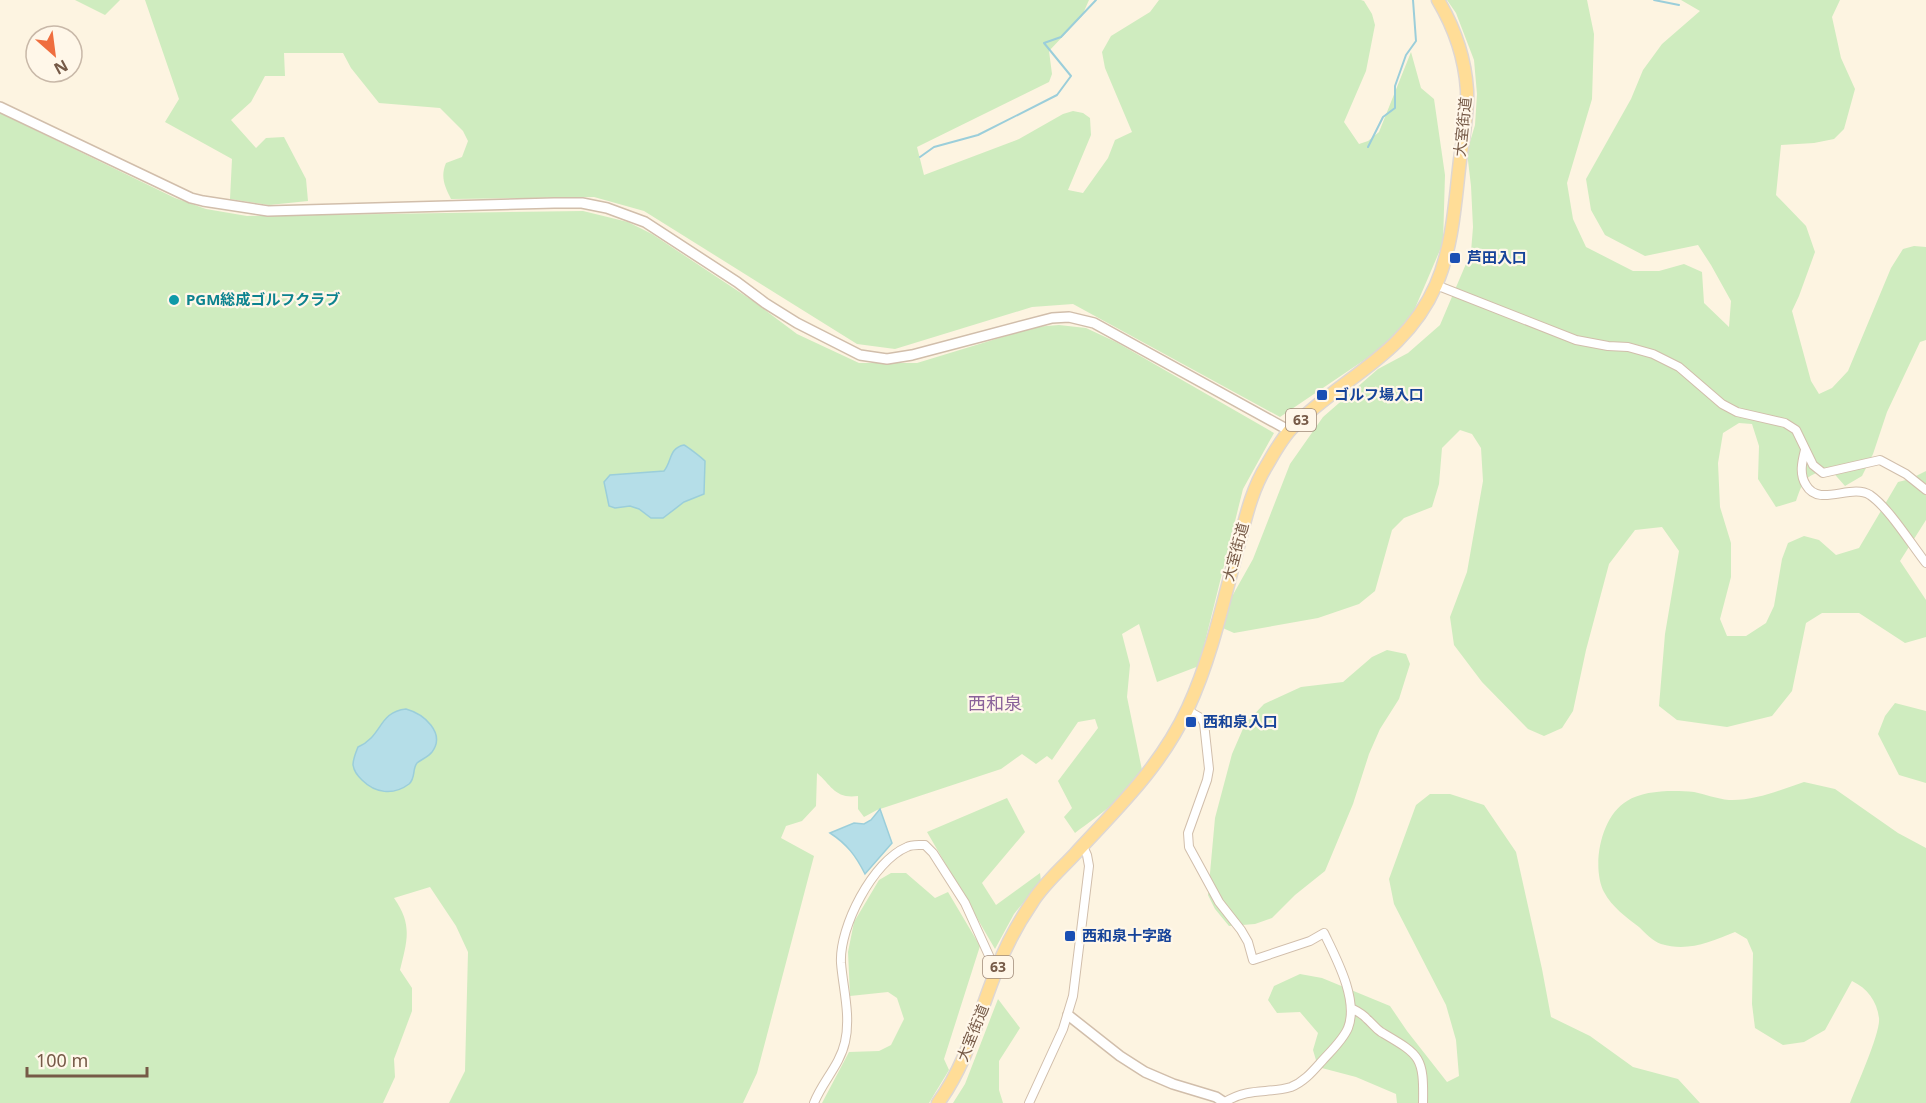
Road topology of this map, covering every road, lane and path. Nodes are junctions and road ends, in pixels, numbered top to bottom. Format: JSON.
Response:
{"nodes":[{"id":1,"x":1438,"y":0,"type":"edge"},
{"id":2,"x":0,"y":107,"type":"edge"},
{"id":3,"x":1436,"y":285,"type":"junction"},
{"id":4,"x":1290,"y":430,"type":"junction"},
{"id":5,"x":1805,"y":450,"type":"junction"},
{"id":6,"x":1926,"y":490,"type":"edge"},
{"id":7,"x":1926,"y":562,"type":"edge"},
{"id":8,"x":1187,"y":710,"type":"junction"},
{"id":9,"x":1083,"y":846,"type":"junction"},
{"id":10,"x":996,"y":971,"type":"junction"},
{"id":11,"x":1351,"y":1008,"type":"junction"},
{"id":12,"x":1068,"y":1015,"type":"junction"},
{"id":13,"x":814,"y":1103,"type":"edge"},
{"id":14,"x":938,"y":1103,"type":"edge"},
{"id":15,"x":1029,"y":1103,"type":"edge"},
{"id":16,"x":1225,"y":1103,"type":"edge"},
{"id":17,"x":1423,"y":1103,"type":"edge"}],
"edges":[{"from":1,"to":3,"type":"main road","name":"大室街道","number":"63"},
{"from":2,"to":4,"type":"street"},
{"from":3,"to":4,"type":"main road","name":"大室街道","number":"63"},
{"from":3,"to":5,"type":"street"},
{"from":4,"to":8,"type":"main road","name":"大室街道","number":"63"},
{"from":5,"to":6,"type":"street"},
{"from":5,"to":7,"type":"street"},
{"from":8,"to":9,"type":"main road","name":"大室街道","number":"63"},
{"from":8,"to":11,"type":"street"},
{"from":9,"to":10,"type":"main road","name":"大室街道","number":"63"},
{"from":9,"to":12,"type":"street"},
{"from":10,"to":13,"type":"street"},
{"from":10,"to":14,"type":"main road","name":"大室街道","number":"63"},
{"from":11,"to":16,"type":"street"},
{"from":11,"to":17,"type":"street"},
{"from":12,"to":15,"type":"street"},
{"from":12,"to":16,"type":"street"}]}
